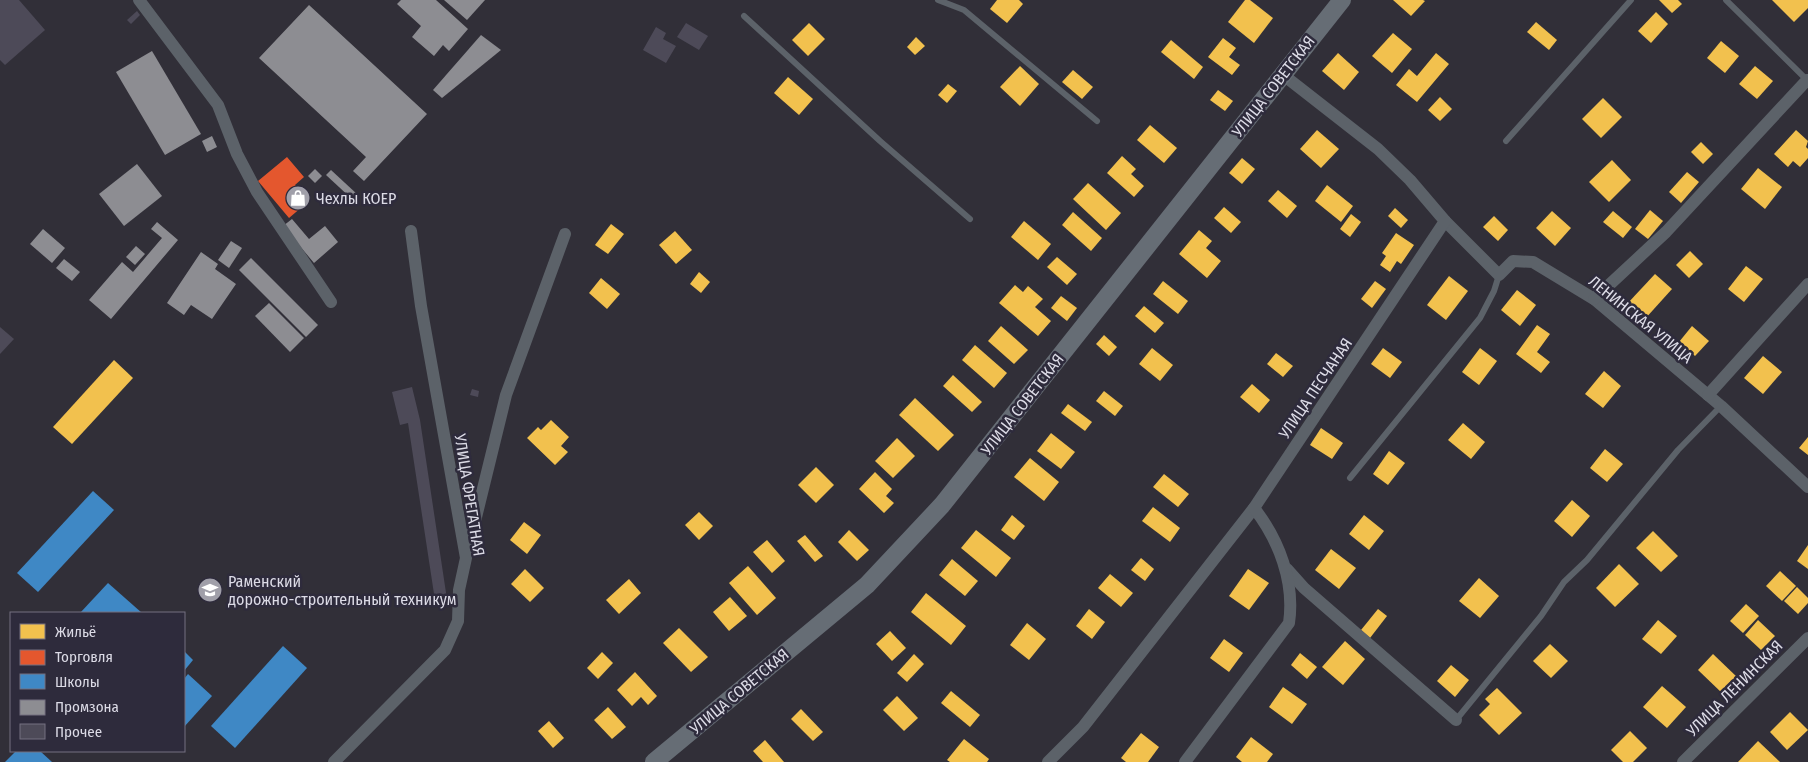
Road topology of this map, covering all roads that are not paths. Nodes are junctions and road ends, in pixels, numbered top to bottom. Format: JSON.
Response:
{"nodes":[{"id":1,"x":139,"y":0,"type":"edge"},
{"id":2,"x":938,"y":0,"type":"edge"},
{"id":3,"x":1342,"y":0,"type":"edge"},
{"id":4,"x":1631,"y":0,"type":"edge"},
{"id":5,"x":1726,"y":0,"type":"edge"},
{"id":6,"x":744,"y":16,"type":"dead end"},
{"id":7,"x":1282,"y":74,"type":"junction"},
{"id":8,"x":1808,"y":80,"type":"edge"},
{"id":9,"x":1097,"y":121,"type":"dead end"},
{"id":10,"x":1506,"y":141,"type":"dead end"},
{"id":11,"x":970,"y":219,"type":"dead end"},
{"id":12,"x":1445,"y":221,"type":"junction"},
{"id":13,"x":411,"y":231,"type":"dead end"},
{"id":14,"x":565,"y":234,"type":"dead end"},
{"id":15,"x":1499,"y":275,"type":"junction"},
{"id":16,"x":1808,"y":284,"type":"edge"},
{"id":17,"x":1594,"y":298,"type":"junction"},
{"id":18,"x":331,"y":302,"type":"dead end"},
{"id":19,"x":1708,"y":395,"type":"junction"},
{"id":20,"x":1721,"y":406,"type":"junction"},
{"id":21,"x":1350,"y":478,"type":"dead end"},
{"id":22,"x":1808,"y":487,"type":"edge"},
{"id":23,"x":1254,"y":508,"type":"junction"},
{"id":24,"x":466,"y":558,"type":"junction"},
{"id":25,"x":1283,"y":566,"type":"junction"},
{"id":26,"x":1808,"y":638,"type":"edge"},
{"id":27,"x":1456,"y":720,"type":"joint"},
{"id":28,"x":334,"y":762,"type":"edge"},
{"id":29,"x":654,"y":762,"type":"edge"},
{"id":30,"x":1048,"y":762,"type":"edge"},
{"id":31,"x":1184,"y":762,"type":"edge"},
{"id":32,"x":1682,"y":762,"type":"edge"}],
"edges":[{"from":1,"to":18,"type":"street"},
{"from":2,"to":9,"type":"lane"},
{"from":3,"to":7,"type":"street","name":"УЛИЦА СОВЕТСКАЯ"},
{"from":4,"to":10,"type":"lane"},
{"from":5,"to":8,"type":"lane"},
{"from":6,"to":11,"type":"lane"},
{"from":7,"to":12,"type":"street"},
{"from":7,"to":29,"type":"street","name":"УЛИЦА СОВЕТСКАЯ"},
{"from":8,"to":17,"type":"street"},
{"from":12,"to":15,"type":"street"},
{"from":12,"to":23,"type":"street","name":"УЛИЦА ПЕСЧАНАЯ"},
{"from":13,"to":24,"type":"street","name":"УЛИЦА ФРЕГАТНАЯ"},
{"from":14,"to":24,"type":"street"},
{"from":15,"to":17,"type":"street","name":"ЛЕНИНСКАЯ УЛИЦА"},
{"from":15,"to":21,"type":"lane"},
{"from":16,"to":19,"type":"street"},
{"from":17,"to":19,"type":"street","name":"ЛЕНИНСКАЯ УЛИЦА"},
{"from":19,"to":20,"type":"street","name":"ЛЕНИНСКАЯ УЛИЦА"},
{"from":20,"to":22,"type":"street","name":"ЛЕНИНСКАЯ УЛИЦА"},
{"from":20,"to":27,"type":"lane"},
{"from":23,"to":25,"type":"street"},
{"from":23,"to":30,"type":"street","name":"УЛИЦА ПЕСЧАНАЯ"},
{"from":24,"to":28,"type":"street","name":"УЛИЦА ФРЕГАТНАЯ"},
{"from":25,"to":27,"type":"street"},
{"from":25,"to":31,"type":"street"},
{"from":26,"to":32,"type":"street","name":"УЛИЦА ЛЕНИНСКАЯ"}]}
